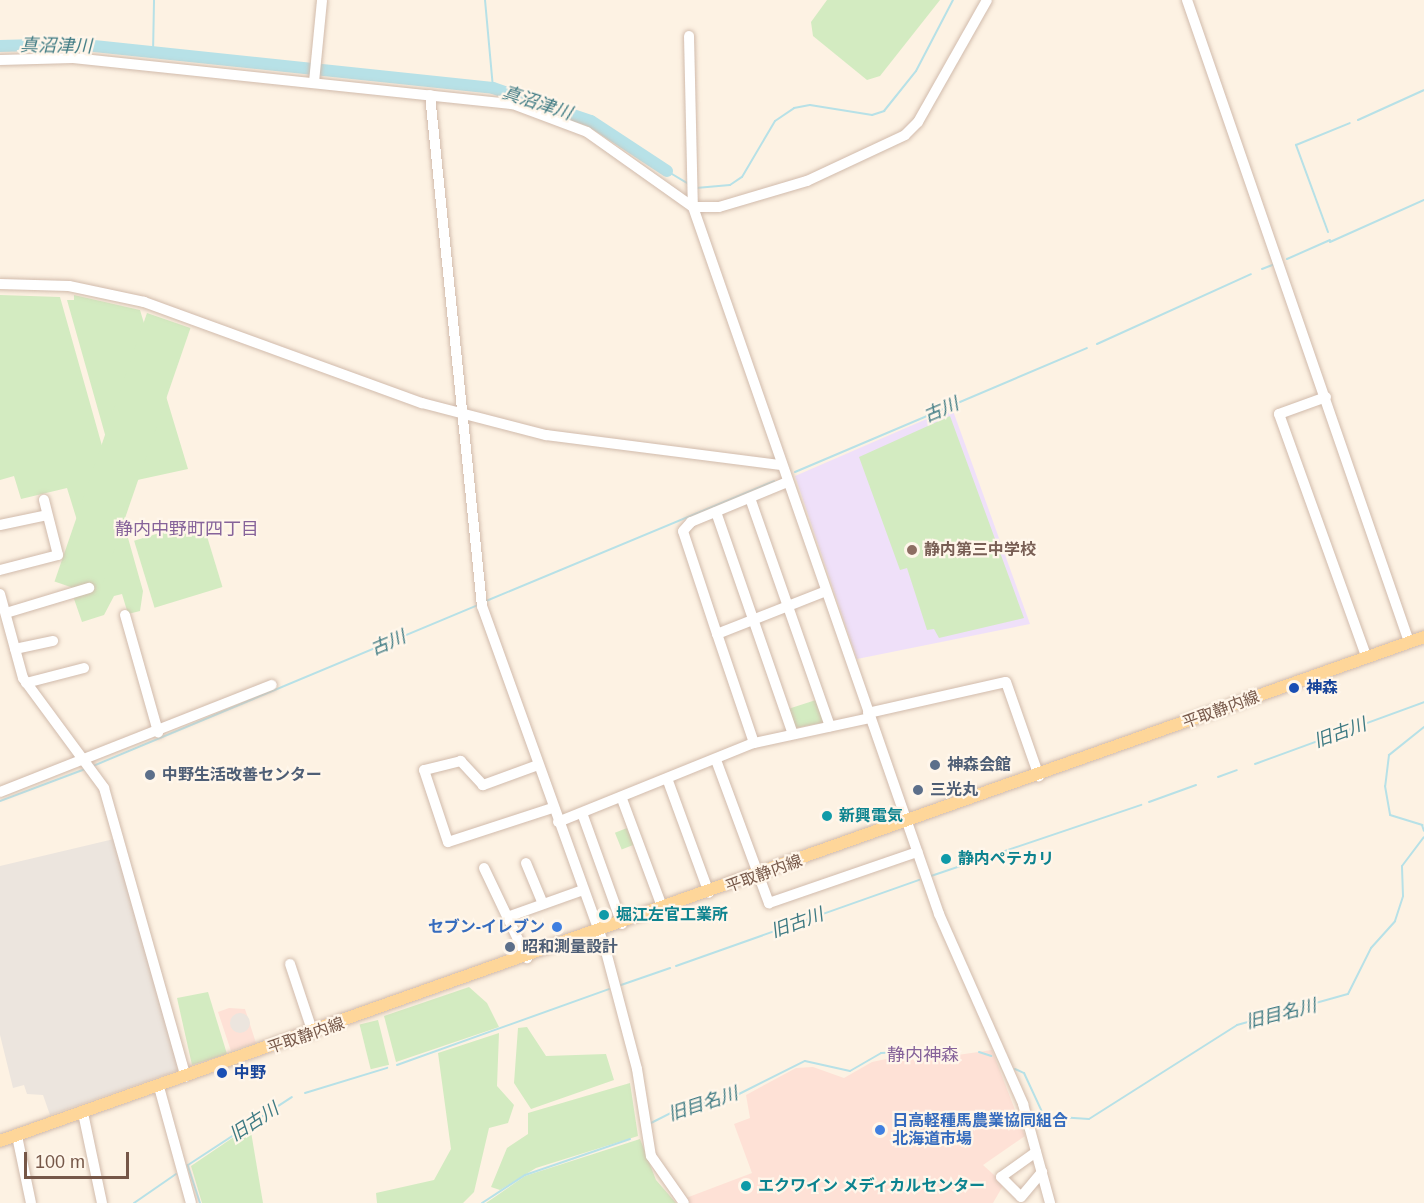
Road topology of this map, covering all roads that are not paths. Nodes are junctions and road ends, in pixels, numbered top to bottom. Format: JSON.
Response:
{"nodes":[{"id":1,"x":322,"y":0,"type":"edge"},
{"id":2,"x":987,"y":0,"type":"edge"},
{"id":3,"x":1187,"y":0,"type":"edge"},
{"id":4,"x":689,"y":36,"type":"dead end"},
{"id":5,"x":0,"y":60,"type":"edge"},
{"id":6,"x":314,"y":79,"type":"junction"},
{"id":7,"x":430,"y":94,"type":"junction"},
{"id":8,"x":693,"y":207,"type":"junction"},
{"id":9,"x":0,"y":284,"type":"edge"},
{"id":10,"x":1326,"y":397,"type":"junction"},
{"id":11,"x":465,"y":416,"type":"junction"},
{"id":12,"x":781,"y":465,"type":"junction"},
{"id":13,"x":787,"y":482,"type":"junction"},
{"id":14,"x":750,"y":498,"type":"junction"},
{"id":15,"x":44,"y":500,"type":"dead end"},
{"id":16,"x":716,"y":512,"type":"junction"},
{"id":17,"x":48,"y":515,"type":"junction"},
{"id":18,"x":0,"y":525,"type":"edge"},
{"id":19,"x":0,"y":570,"type":"edge"},
{"id":20,"x":89,"y":588,"type":"dead end"},
{"id":21,"x":826,"y":591,"type":"junction"},
{"id":22,"x":0,"y":594,"type":"edge"},
{"id":23,"x":788,"y":607,"type":"junction"},
{"id":24,"x":6,"y":613,"type":"junction"},
{"id":25,"x":125,"y":615,"type":"dead end"},
{"id":26,"x":753,"y":621,"type":"junction"},
{"id":27,"x":717,"y":634,"type":"junction"},
{"id":28,"x":1424,"y":637,"type":"edge"},
{"id":29,"x":52,"y":641,"type":"dead end"},
{"id":30,"x":1409,"y":642,"type":"junction"},
{"id":31,"x":15,"y":649,"type":"junction"},
{"id":32,"x":1368,"y":658,"type":"junction"},
{"id":33,"x":84,"y":668,"type":"dead end"},
{"id":34,"x":26,"y":683,"type":"junction"},
{"id":35,"x":272,"y":685,"type":"dead end"},
{"id":36,"x":869,"y":716,"type":"junction"},
{"id":37,"x":830,"y":726,"type":"junction"},
{"id":38,"x":158,"y":732,"type":"junction"},
{"id":39,"x":793,"y":734,"type":"junction"},
{"id":40,"x":754,"y":743,"type":"junction"},
{"id":41,"x":716,"y":760,"type":"junction"},
{"id":42,"x":91,"y":765,"type":"junction"},
{"id":43,"x":538,"y":765,"type":"junction"},
{"id":44,"x":1039,"y":776,"type":"junction"},
{"id":45,"x":668,"y":781,"type":"junction"},
{"id":46,"x":0,"y":792,"type":"edge"},
{"id":47,"x":622,"y":799,"type":"junction"},
{"id":48,"x":552,"y":808,"type":"junction"},
{"id":49,"x":582,"y":813,"type":"junction"},
{"id":50,"x":558,"y":822,"type":"junction"},
{"id":51,"x":907,"y":823,"type":"junction"},
{"id":52,"x":917,"y":852,"type":"junction"},
{"id":53,"x":526,"y":863,"type":"dead end"},
{"id":54,"x":484,"y":868,"type":"dead end"},
{"id":55,"x":758,"y":876,"type":"junction"},
{"id":56,"x":583,"y":890,"type":"junction"},
{"id":57,"x":709,"y":893,"type":"junction"},
{"id":58,"x":543,"y":904,"type":"junction"},
{"id":59,"x":663,"y":909,"type":"junction"},
{"id":60,"x":510,"y":916,"type":"junction"},
{"id":61,"x":622,"y":924,"type":"junction"},
{"id":62,"x":599,"y":932,"type":"junction"},
{"id":63,"x":527,"y":958,"type":"junction"},
{"id":64,"x":290,"y":964,"type":"dead end"},
{"id":65,"x":313,"y":1033,"type":"junction"},
{"id":66,"x":186,"y":1077,"type":"junction"},
{"id":67,"x":159,"y":1087,"type":"junction"},
{"id":68,"x":83,"y":1113,"type":"junction"},
{"id":69,"x":17,"y":1136,"type":"junction"},
{"id":70,"x":0,"y":1141,"type":"edge"},
{"id":71,"x":1036,"y":1152,"type":"junction"},
{"id":72,"x":1042,"y":1172,"type":"junction"},
{"id":73,"x":31,"y":1203,"type":"edge"},
{"id":74,"x":102,"y":1203,"type":"edge"},
{"id":75,"x":191,"y":1203,"type":"edge"},
{"id":76,"x":684,"y":1203,"type":"edge"},
{"id":77,"x":1050,"y":1203,"type":"edge"}],
"edges":[{"from":1,"to":6,"type":"street"},
{"from":2,"to":8,"type":"street"},
{"from":3,"to":10,"type":"street"},
{"from":4,"to":8,"type":"street"},
{"from":5,"to":6,"type":"street"},
{"from":6,"to":7,"type":"street"},
{"from":7,"to":8,"type":"street"},
{"from":7,"to":11,"type":"street"},
{"from":8,"to":12,"type":"street"},
{"from":9,"to":11,"type":"street"},
{"from":10,"to":30,"type":"street"},
{"from":10,"to":32,"type":"street"},
{"from":11,"to":12,"type":"street"},
{"from":11,"to":43,"type":"street"},
{"from":12,"to":13,"type":"street"},
{"from":13,"to":14,"type":"street"},
{"from":13,"to":21,"type":"street"},
{"from":14,"to":16,"type":"street"},
{"from":14,"to":23,"type":"street"},
{"from":15,"to":17,"type":"street"},
{"from":16,"to":26,"type":"street"},
{"from":16,"to":27,"type":"street"},
{"from":17,"to":18,"type":"street"},
{"from":17,"to":19,"type":"street"},
{"from":20,"to":24,"type":"street"},
{"from":21,"to":23,"type":"street"},
{"from":21,"to":36,"type":"street"},
{"from":22,"to":24,"type":"street"},
{"from":23,"to":26,"type":"street"},
{"from":23,"to":37,"type":"street"},
{"from":24,"to":31,"type":"street"},
{"from":25,"to":38,"type":"street"},
{"from":26,"to":27,"type":"street"},
{"from":26,"to":39,"type":"street"},
{"from":27,"to":40,"type":"street"},
{"from":28,"to":30,"type":"main road","name":"平取静内線"},
{"from":29,"to":31,"type":"street"},
{"from":30,"to":32,"type":"main road","name":"平取静内線"},
{"from":31,"to":34,"type":"street"},
{"from":32,"to":44,"type":"main road","name":"平取静内線"},
{"from":33,"to":34,"type":"street"},
{"from":34,"to":42,"type":"street"},
{"from":35,"to":38,"type":"street"},
{"from":36,"to":37,"type":"street"},
{"from":36,"to":44,"type":"street"},
{"from":36,"to":51,"type":"street"},
{"from":37,"to":39,"type":"street"},
{"from":38,"to":42,"type":"street"},
{"from":39,"to":40,"type":"street"},
{"from":40,"to":41,"type":"street"},
{"from":41,"to":45,"type":"street"},
{"from":41,"to":55,"type":"street"},
{"from":42,"to":46,"type":"street"},
{"from":42,"to":66,"type":"street"},
{"from":43,"to":48,"type":"street"},
{"from":43,"to":48,"type":"street"},
{"from":44,"to":51,"type":"main road","name":"平取静内線"},
{"from":45,"to":47,"type":"street"},
{"from":45,"to":57,"type":"street"},
{"from":47,"to":49,"type":"street"},
{"from":47,"to":59,"type":"street"},
{"from":48,"to":50,"type":"street"},
{"from":49,"to":50,"type":"street"},
{"from":49,"to":61,"type":"street"},
{"from":50,"to":56,"type":"street"},
{"from":51,"to":52,"type":"street"},
{"from":51,"to":55,"type":"main road","name":"平取静内線"},
{"from":52,"to":55,"type":"street"},
{"from":52,"to":71,"type":"street"},
{"from":53,"to":58,"type":"street"},
{"from":54,"to":60,"type":"street"},
{"from":55,"to":57,"type":"main road","name":"平取静内線"},
{"from":56,"to":58,"type":"street"},
{"from":56,"to":62,"type":"street"},
{"from":57,"to":59,"type":"main road","name":"平取静内線"},
{"from":58,"to":60,"type":"street"},
{"from":59,"to":61,"type":"main road","name":"平取静内線"},
{"from":60,"to":63,"type":"street"},
{"from":61,"to":62,"type":"main road","name":"平取静内線"},
{"from":62,"to":63,"type":"main road","name":"平取静内線"},
{"from":62,"to":76,"type":"street"},
{"from":63,"to":65,"type":"main road","name":"平取静内線"},
{"from":64,"to":65,"type":"street"},
{"from":65,"to":66,"type":"main road","name":"平取静内線"},
{"from":66,"to":67,"type":"main road","name":"平取静内線"},
{"from":67,"to":68,"type":"main road","name":"平取静内線"},
{"from":67,"to":75,"type":"street"},
{"from":68,"to":69,"type":"main road","name":"平取静内線"},
{"from":68,"to":74,"type":"street"},
{"from":69,"to":70,"type":"main road","name":"平取静内線"},
{"from":69,"to":73,"type":"street"},
{"from":71,"to":72,"type":"street"},
{"from":71,"to":72,"type":"street"},
{"from":72,"to":77,"type":"street"}]}
